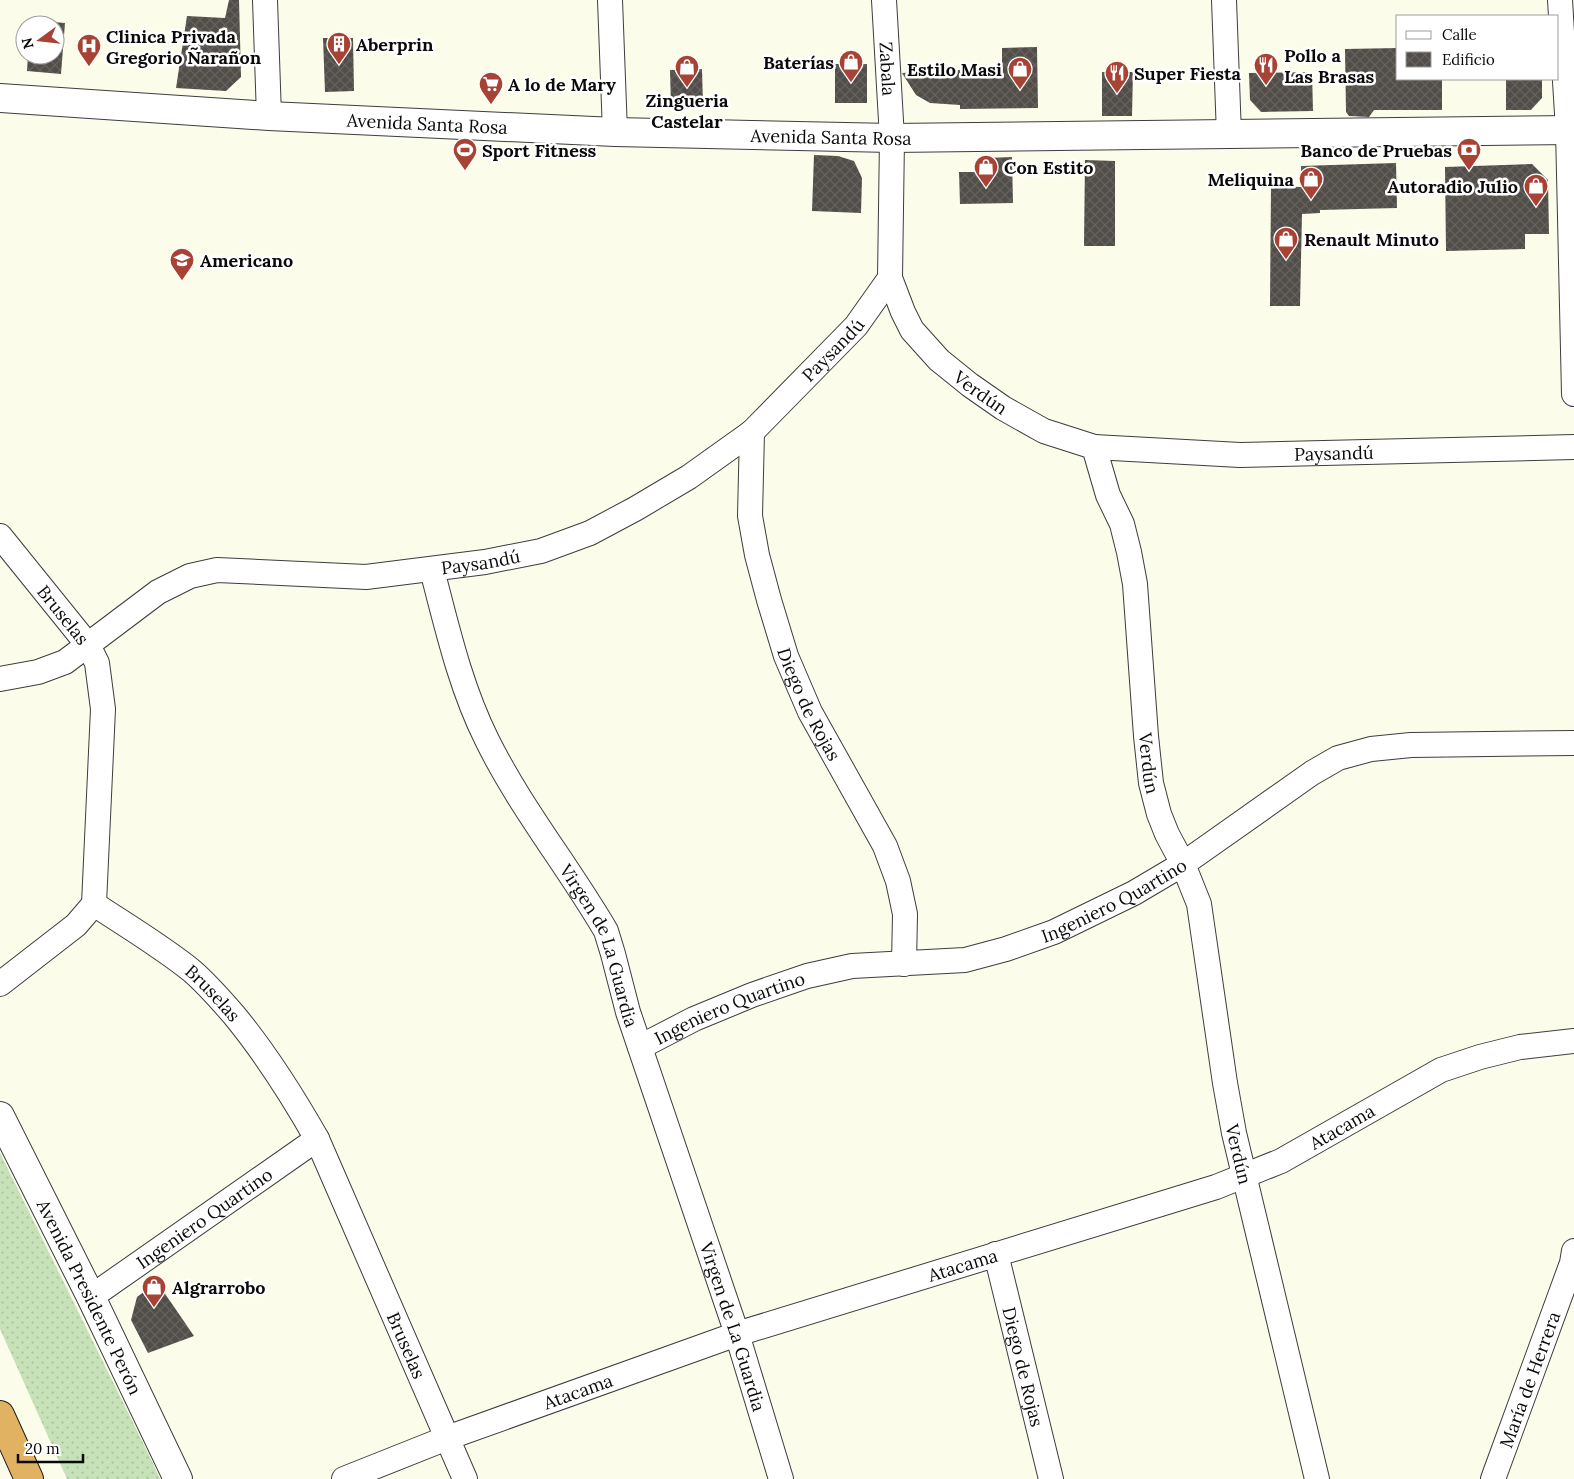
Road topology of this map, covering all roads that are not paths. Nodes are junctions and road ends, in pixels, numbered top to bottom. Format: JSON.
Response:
{"nodes":[{"id":1,"x":265,"y":0,"type":"edge"},
{"id":2,"x":610,"y":0,"type":"edge"},
{"id":3,"x":884,"y":0,"type":"edge"},
{"id":4,"x":1224,"y":0,"type":"edge"},
{"id":5,"x":1560,"y":0,"type":"edge"},
{"id":6,"x":0,"y":98,"type":"edge"},
{"id":7,"x":270,"y":116,"type":"junction"},
{"id":8,"x":1571,"y":130,"type":"edge"},
{"id":9,"x":614,"y":132,"type":"junction"},
{"id":10,"x":1229,"y":136,"type":"junction"},
{"id":11,"x":892,"y":138,"type":"junction"},
{"id":12,"x":890,"y":278,"type":"junction"},
{"id":13,"x":1574,"y":394,"type":"edge"},
{"id":14,"x":752,"y":432,"type":"junction"},
{"id":15,"x":1094,"y":447,"type":"junction"},
{"id":16,"x":1574,"y":447,"type":"edge"},
{"id":17,"x":0,"y":536,"type":"edge"},
{"id":18,"x":432,"y":570,"type":"junction"},
{"id":19,"x":88,"y":645,"type":"junction"},
{"id":20,"x":0,"y":679,"type":"edge"},
{"id":21,"x":1574,"y":743,"type":"edge"},
{"id":22,"x":1183,"y":864,"type":"junction"},
{"id":23,"x":94,"y":904,"type":"junction"},
{"id":24,"x":904,"y":964,"type":"junction"},
{"id":25,"x":0,"y":984,"type":"edge"},
{"id":26,"x":1574,"y":1042,"type":"edge"},
{"id":27,"x":640,"y":1047,"type":"junction"},
{"id":28,"x":0,"y":1116,"type":"edge"},
{"id":29,"x":317,"y":1139,"type":"junction"},
{"id":30,"x":1246,"y":1177,"type":"junction"},
{"id":31,"x":996,"y":1254,"type":"junction"},
{"id":32,"x":1573,"y":1259,"type":"edge"},
{"id":33,"x":91,"y":1297,"type":"junction"},
{"id":34,"x":737,"y":1334,"type":"junction"},
{"id":35,"x":0,"y":1415,"type":"edge"},
{"id":36,"x":447,"y":1438,"type":"junction"},
{"id":37,"x":29,"y":1479,"type":"edge"},
{"id":38,"x":178,"y":1479,"type":"edge"},
{"id":39,"x":344,"y":1479,"type":"edge"},
{"id":40,"x":465,"y":1479,"type":"edge"},
{"id":41,"x":781,"y":1479,"type":"edge"},
{"id":42,"x":1051,"y":1479,"type":"edge"},
{"id":43,"x":1317,"y":1479,"type":"edge"},
{"id":44,"x":1493,"y":1479,"type":"edge"}],
"edges":[{"from":1,"to":7,"type":"street"},
{"from":2,"to":9,"type":"street"},
{"from":3,"to":11,"type":"street","name":"Zabala"},
{"from":4,"to":10,"type":"street"},
{"from":5,"to":8,"type":"street"},
{"from":6,"to":7,"type":"street","name":"Avenida Santa Rosa"},
{"from":7,"to":9,"type":"street","name":"Avenida Santa Rosa"},
{"from":8,"to":10,"type":"street","name":"Avenida Santa Rosa"},
{"from":8,"to":13,"type":"street"},
{"from":9,"to":11,"type":"street","name":"Avenida Santa Rosa"},
{"from":10,"to":11,"type":"street","name":"Avenida Santa Rosa"},
{"from":11,"to":12,"type":"street","name":"Verdún"},
{"from":12,"to":14,"type":"street","name":"Paysandú"},
{"from":12,"to":15,"type":"street","name":"Verdún"},
{"from":14,"to":18,"type":"street","name":"Paysandú"},
{"from":14,"to":24,"type":"street","name":"Diego de Rojas"},
{"from":15,"to":16,"type":"street","name":"Paysandú"},
{"from":15,"to":22,"type":"street","name":"Verdún"},
{"from":17,"to":19,"type":"street","name":"Bruselas"},
{"from":18,"to":19,"type":"street","name":"Paysandú"},
{"from":18,"to":27,"type":"street","name":"Virgen de La Guardia"},
{"from":19,"to":20,"type":"street","name":"Paysandú"},
{"from":19,"to":23,"type":"street","name":"Bruselas"},
{"from":21,"to":22,"type":"street","name":"Ingeniero Quartino"},
{"from":22,"to":24,"type":"street","name":"Ingeniero Quartino"},
{"from":22,"to":30,"type":"street","name":"Verdún"},
{"from":23,"to":25,"type":"street"},
{"from":23,"to":29,"type":"street","name":"Bruselas"},
{"from":24,"to":27,"type":"street","name":"Ingeniero Quartino"},
{"from":26,"to":30,"type":"street","name":"Atacama"},
{"from":27,"to":34,"type":"street","name":"Virgen de La Guardia"},
{"from":28,"to":33,"type":"street","name":"Avenida Presidente Perón"},
{"from":29,"to":33,"type":"street","name":"Ingeniero Quartino"},
{"from":29,"to":36,"type":"street","name":"Bruselas"},
{"from":30,"to":31,"type":"street","name":"Atacama"},
{"from":30,"to":43,"type":"street","name":"Verdún"},
{"from":31,"to":34,"type":"street","name":"Atacama"},
{"from":31,"to":42,"type":"street","name":"Diego de Rojas"},
{"from":32,"to":44,"type":"street","name":"María de Herrera"},
{"from":33,"to":38,"type":"street","name":"Avenida Presidente Perón"},
{"from":34,"to":36,"type":"street","name":"Atacama"},
{"from":34,"to":41,"type":"street","name":"Virgen de La Guardia"},
{"from":35,"to":37,"type":"highway"},
{"from":36,"to":39,"type":"street","name":"Atacama"},
{"from":36,"to":40,"type":"street","name":"Bruselas"}]}
